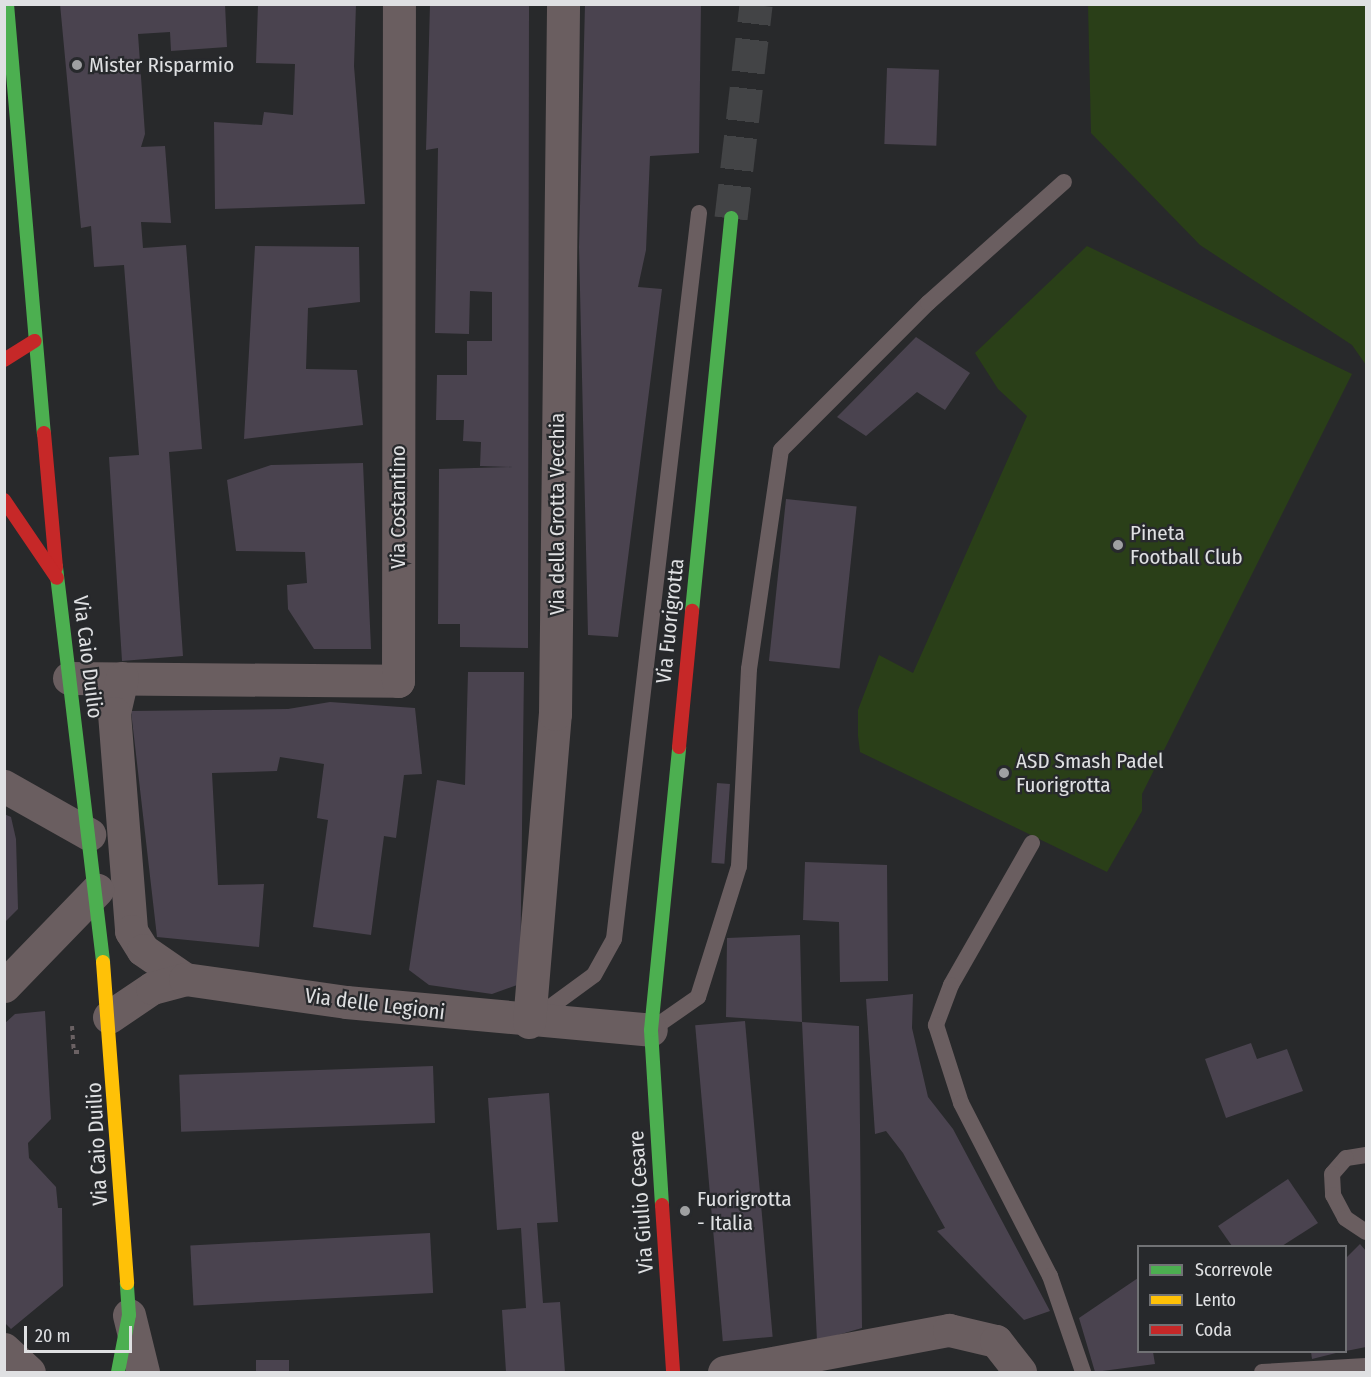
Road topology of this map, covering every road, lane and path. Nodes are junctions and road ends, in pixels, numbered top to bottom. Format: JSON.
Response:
{"nodes":[{"id":1,"x":7,"y":4,"type":"edge"},
{"id":2,"x":399,"y":4,"type":"edge"},
{"id":3,"x":563,"y":4,"type":"edge"},
{"id":4,"x":1064,"y":182,"type":"dead end"},
{"id":5,"x":699,"y":213,"type":"dead end"},
{"id":6,"x":731,"y":218,"type":"tunnel mouth"},
{"id":7,"x":33,"y":341,"type":"junction"},
{"id":8,"x":4,"y":360,"type":"edge"},
{"id":9,"x":4,"y":500,"type":"edge"},
{"id":10,"x":57,"y":578,"type":"junction"},
{"id":11,"x":69,"y":678,"type":"junction"},
{"id":12,"x":122,"y":678,"type":"junction"},
{"id":13,"x":4,"y":786,"type":"edge"},
{"id":14,"x":89,"y":834,"type":"junction"},
{"id":15,"x":1032,"y":843,"type":"dead end"},
{"id":16,"x":97,"y":890,"type":"junction"},
{"id":17,"x":184,"y":979,"type":"junction"},
{"id":18,"x":4,"y":986,"type":"edge"},
{"id":19,"x":109,"y":1017,"type":"junction"},
{"id":20,"x":529,"y":1022,"type":"junction"},
{"id":21,"x":651,"y":1030,"type":"junction"},
{"id":22,"x":1366,"y":1155,"type":"edge"},
{"id":23,"x":1366,"y":1232,"type":"edge"},
{"id":24,"x":129,"y":1315,"type":"junction"},
{"id":25,"x":4,"y":1349,"type":"edge"},
{"id":26,"x":1366,"y":1366,"type":"edge"},
{"id":27,"x":29,"y":1372,"type":"edge"},
{"id":28,"x":118,"y":1372,"type":"edge"},
{"id":29,"x":143,"y":1372,"type":"edge"},
{"id":30,"x":673,"y":1372,"type":"edge"},
{"id":31,"x":724,"y":1372,"type":"edge"},
{"id":32,"x":1020,"y":1372,"type":"edge"},
{"id":33,"x":1083,"y":1372,"type":"edge"},
{"id":34,"x":1262,"y":1372,"type":"edge"}],
"edges":[{"from":1,"to":7,"type":"main road","name":"Via Caio Duilio"},
{"from":2,"to":12,"type":"street","name":"Via Costantino"},
{"from":3,"to":20,"type":"street","name":"Via della Grotta Vecchia"},
{"from":4,"to":21,"type":"lane"},
{"from":5,"to":20,"type":"lane"},
{"from":6,"to":21,"type":"main road","name":"Via Fuorigrotta"},
{"from":7,"to":8,"type":"main road"},
{"from":7,"to":10,"type":"main road","name":"Via Caio Duilio"},
{"from":9,"to":10,"type":"main road"},
{"from":10,"to":11,"type":"main road","name":"Via Caio Duilio"},
{"from":11,"to":12,"type":"street","name":"Via Costantino"},
{"from":11,"to":14,"type":"main road","name":"Via Caio Duilio"},
{"from":12,"to":17,"type":"street"},
{"from":13,"to":14,"type":"street"},
{"from":14,"to":16,"type":"main road","name":"Via Caio Duilio"},
{"from":15,"to":33,"type":"lane"},
{"from":16,"to":18,"type":"street"},
{"from":16,"to":19,"type":"main road","name":"Via Caio Duilio"},
{"from":17,"to":19,"type":"street","name":"Via delle Legioni"},
{"from":17,"to":20,"type":"street","name":"Via delle Legioni"},
{"from":19,"to":24,"type":"main road","name":"Via Caio Duilio"},
{"from":20,"to":21,"type":"street","name":"Via delle Legioni"},
{"from":21,"to":30,"type":"main road","name":"Via Giulio Cesare"},
{"from":22,"to":23,"type":"lane"},
{"from":24,"to":28,"type":"main road","name":"Via Caio Duilio"},
{"from":24,"to":29,"type":"street"},
{"from":25,"to":27,"type":"street"},
{"from":26,"to":34,"type":"lane"},
{"from":31,"to":32,"type":"street"}]}
